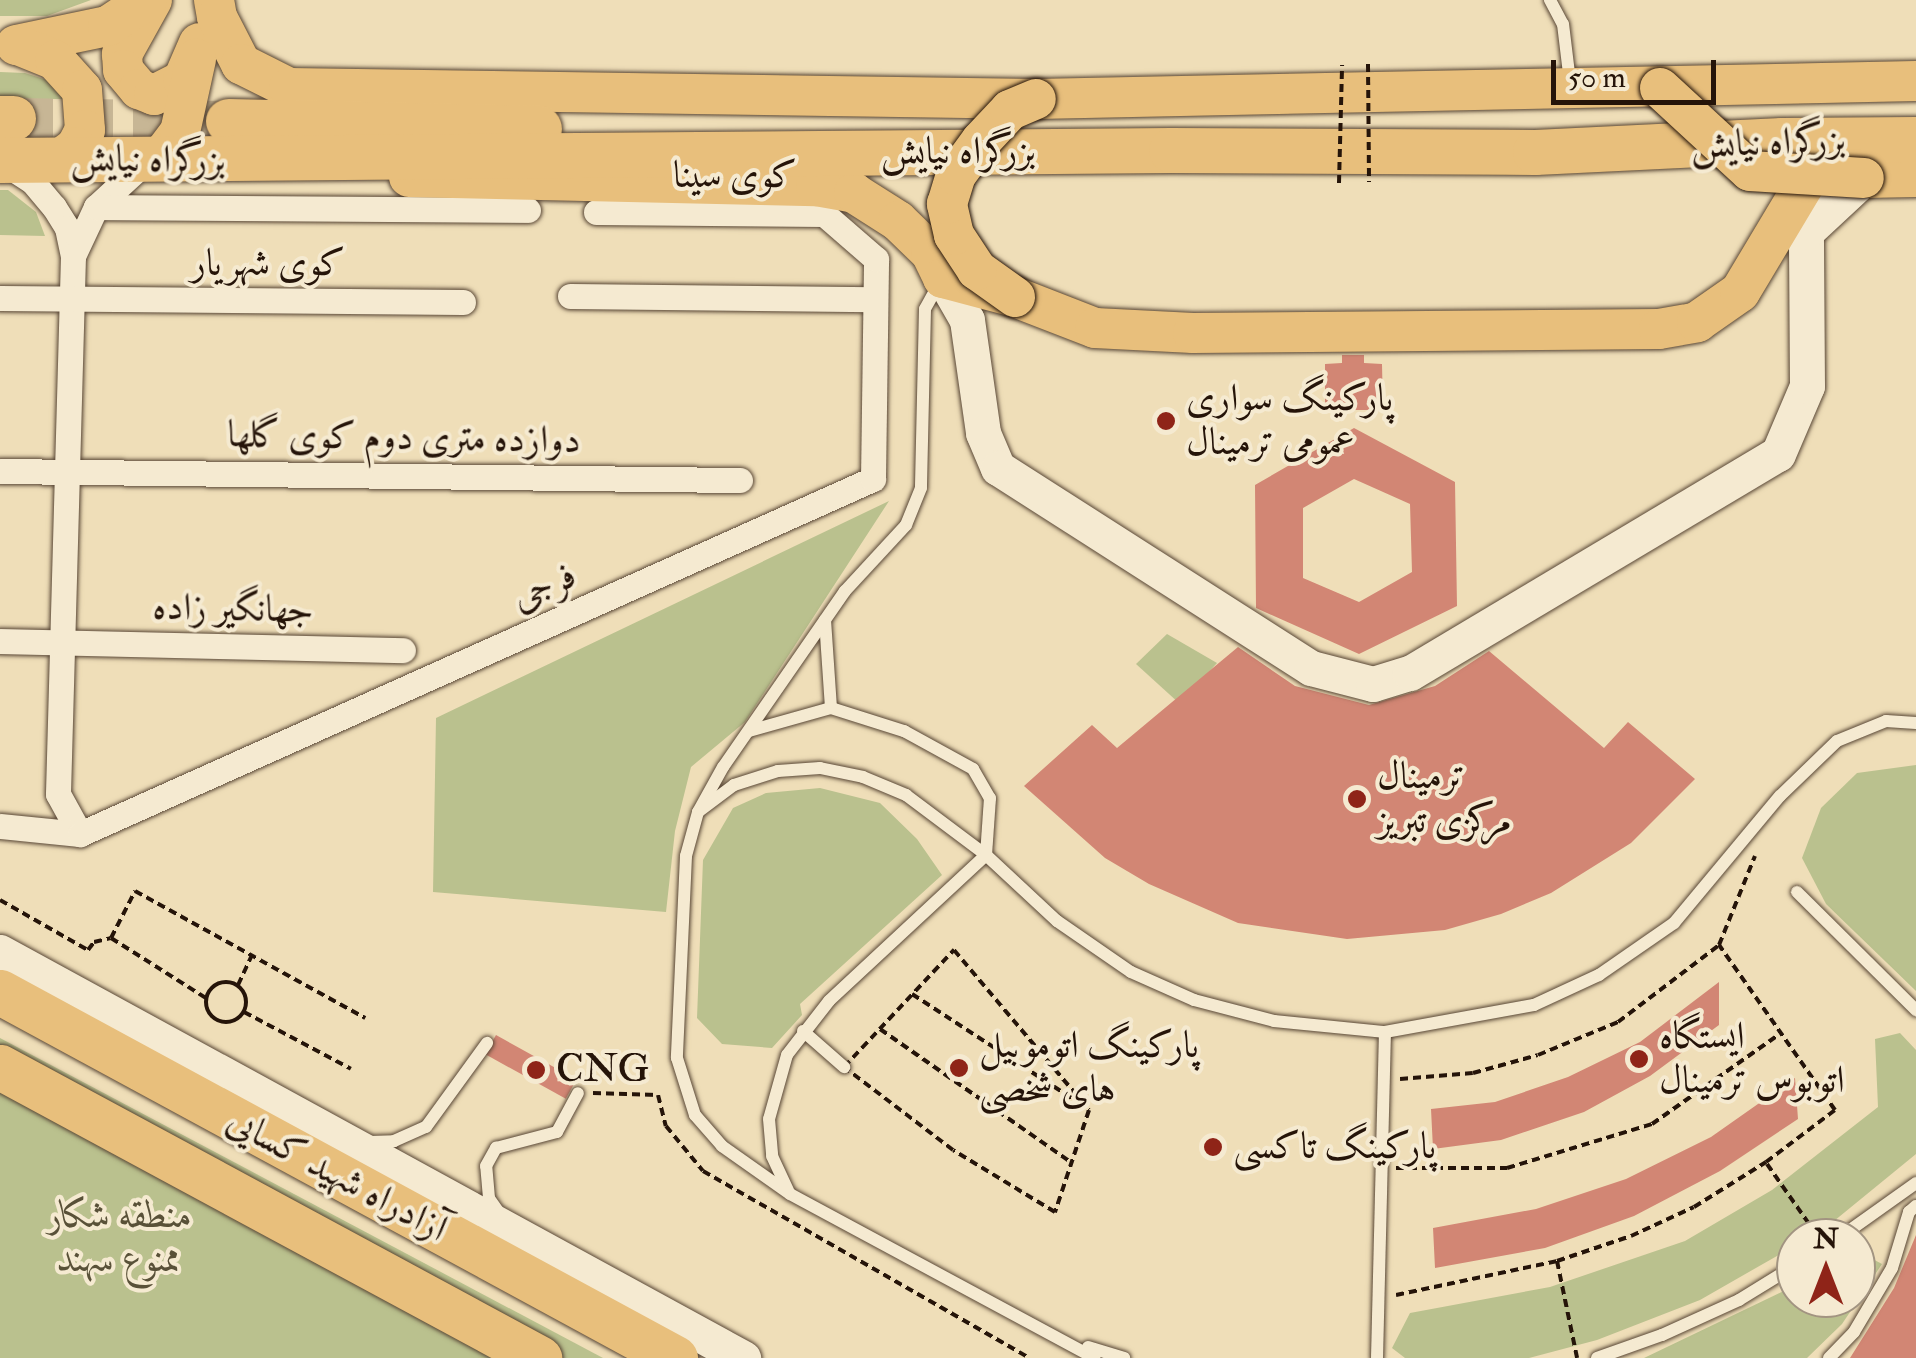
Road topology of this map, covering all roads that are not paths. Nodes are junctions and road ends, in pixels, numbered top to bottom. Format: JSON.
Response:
{"nodes":[{"id":1,"x":150,"y":0,"type":"edge"},
{"id":2,"x":210,"y":0,"type":"edge"},
{"id":3,"x":1550,"y":0,"type":"edge"},
{"id":4,"x":199,"y":43,"type":"junction"},
{"id":5,"x":9,"y":45,"type":"edge"},
{"id":6,"x":1916,"y":81,"type":"edge"},
{"id":7,"x":1660,"y":88,"type":"junction"},
{"id":8,"x":1570,"y":90,"type":"junction"},
{"id":9,"x":1036,"y":99,"type":"junction"},
{"id":10,"x":1916,"y":109,"type":"edge"},
{"id":11,"x":228,"y":121,"type":"tunnel mouth"},
{"id":12,"x":1916,"y":139,"type":"edge"},
{"id":13,"x":60,"y":158,"type":"junction"},
{"id":14,"x":0,"y":160,"type":"edge"},
{"id":15,"x":146,"y":161,"type":"junction"},
{"id":16,"x":327,"y":161,"type":"junction"},
{"id":17,"x":1810,"y":175,"type":"junction"},
{"id":18,"x":1916,"y":177,"type":"edge"},
{"id":19,"x":1864,"y":178,"type":"junction"},
{"id":20,"x":96,"y":207,"type":"junction"},
{"id":21,"x":528,"y":210,"type":"dead end"},
{"id":22,"x":596,"y":212,"type":"dead end"},
{"id":23,"x":73,"y":256,"type":"junction"},
{"id":24,"x":942,"y":278,"type":"junction"},
{"id":25,"x":570,"y":296,"type":"dead end"},
{"id":26,"x":1014,"y":297,"type":"junction"},
{"id":27,"x":0,"y":298,"type":"edge"},
{"id":28,"x":874,"y":299,"type":"junction"},
{"id":29,"x":72,"y":301,"type":"junction"},
{"id":30,"x":464,"y":302,"type":"dead end"},
{"id":31,"x":0,"y":471,"type":"edge"},
{"id":32,"x":66,"y":472,"type":"junction"},
{"id":33,"x":740,"y":480,"type":"dead end"},
{"id":34,"x":825,"y":620,"type":"junction"},
{"id":35,"x":0,"y":641,"type":"edge"},
{"id":36,"x":62,"y":643,"type":"junction"},
{"id":37,"x":403,"y":650,"type":"dead end"},
{"id":38,"x":831,"y":708,"type":"junction"},
{"id":39,"x":1916,"y":723,"type":"edge"},
{"id":40,"x":749,"y":730,"type":"junction"},
{"id":41,"x":698,"y":812,"type":"junction"},
{"id":42,"x":0,"y":826,"type":"edge"},
{"id":43,"x":80,"y":834,"type":"junction"},
{"id":44,"x":986,"y":855,"type":"junction"},
{"id":45,"x":1797,"y":892,"type":"dead end"},
{"id":46,"x":0,"y":952,"type":"edge"},
{"id":47,"x":0,"y":992,"type":"edge"},
{"id":48,"x":1916,"y":1010,"type":"edge"},
{"id":49,"x":803,"y":1031,"type":"junction"},
{"id":50,"x":1385,"y":1032,"type":"junction"},
{"id":51,"x":487,"y":1043,"type":"dead end"},
{"id":52,"x":0,"y":1067,"type":"edge"},
{"id":53,"x":844,"y":1068,"type":"road end"},
{"id":54,"x":578,"y":1093,"type":"road end"},
{"id":55,"x":352,"y":1143,"type":"junction"},
{"id":56,"x":1916,"y":1184,"type":"edge"},
{"id":57,"x":790,"y":1194,"type":"junction"},
{"id":58,"x":1916,"y":1206,"type":"edge"},
{"id":59,"x":1868,"y":1218,"type":"edge"},
{"id":60,"x":512,"y":1233,"type":"junction"},
{"id":61,"x":1776,"y":1277,"type":"edge"},
{"id":62,"x":1066,"y":1341,"type":"junction"},
{"id":63,"x":539,"y":1358,"type":"edge"},
{"id":64,"x":675,"y":1358,"type":"edge"},
{"id":65,"x":743,"y":1358,"type":"edge"},
{"id":66,"x":1095,"y":1358,"type":"edge"},
{"id":67,"x":1124,"y":1358,"type":"edge"},
{"id":68,"x":1377,"y":1358,"type":"edge"},
{"id":69,"x":1597,"y":1358,"type":"edge"},
{"id":70,"x":1829,"y":1358,"type":"edge"}],
"edges":[{"from":1,"to":4,"type":"main road"},
{"from":1,"to":5,"type":"main road"},
{"from":2,"to":4,"type":"main road"},
{"from":2,"to":9,"type":"main road","name":"بزرگراه نیایش"},
{"from":3,"to":8,"type":"lane"},
{"from":4,"to":15,"type":"main road"},
{"from":5,"to":13,"type":"main road"},
{"from":6,"to":7,"type":"main road","name":"بزرگراه نیایش"},
{"from":7,"to":8,"type":"main road","name":"بزرگراه نیایش"},
{"from":7,"to":17,"type":"main road","bridge":true},
{"from":8,"to":9,"type":"main road","name":"بزرگراه نیایش"},
{"from":9,"to":26,"type":"main road","bridge":true},
{"from":10,"to":11,"type":"highway","name":"بزرگراه نیایش"},
{"from":12,"to":16,"type":"highway","name":"بزرگراه نیایش"},
{"from":13,"to":14,"type":"highway","name":"بزرگراه نیایش"},
{"from":13,"to":15,"type":"highway","name":"بزرگراه نیایش"},
{"from":14,"to":23,"type":"street"},
{"from":15,"to":16,"type":"highway","name":"بزرگراه نیایش"},
{"from":15,"to":20,"type":"street"},
{"from":16,"to":24,"type":"main road"},
{"from":17,"to":19,"type":"main road","bridge":true},
{"from":17,"to":26,"type":"main road"},
{"from":18,"to":19,"type":"main road"},
{"from":19,"to":24,"type":"street"},
{"from":20,"to":21,"type":"street"},
{"from":20,"to":23,"type":"street"},
{"from":22,"to":28,"type":"street","name":"کوی سینا"},
{"from":23,"to":29,"type":"street"},
{"from":24,"to":26,"type":"main road"},
{"from":24,"to":34,"type":"lane"},
{"from":25,"to":28,"type":"street"},
{"from":27,"to":29,"type":"street","name":"کوی شهریار"},
{"from":28,"to":43,"type":"street","name":"فرجی"},
{"from":29,"to":30,"type":"street","name":"کوی شهریار"},
{"from":29,"to":32,"type":"street"},
{"from":31,"to":32,"type":"street","name":"دوازده متری دوم کوی گلها"},
{"from":32,"to":33,"type":"street","name":"دوازده متری دوم کوی گلها"},
{"from":32,"to":36,"type":"street"},
{"from":34,"to":38,"type":"lane"},
{"from":34,"to":40,"type":"lane"},
{"from":35,"to":36,"type":"street","name":"جهانگیر زاده"},
{"from":36,"to":37,"type":"street","name":"جهانگیر زاده"},
{"from":36,"to":43,"type":"street"},
{"from":38,"to":40,"type":"lane"},
{"from":38,"to":44,"type":"lane"},
{"from":39,"to":50,"type":"lane"},
{"from":40,"to":41,"type":"lane"},
{"from":41,"to":44,"type":"lane"},
{"from":41,"to":57,"type":"lane"},
{"from":42,"to":43,"type":"street"},
{"from":44,"to":49,"type":"lane"},
{"from":44,"to":50,"type":"lane"},
{"from":45,"to":48,"type":"lane"},
{"from":46,"to":55,"type":"street"},
{"from":47,"to":64,"type":"highway","name":"آزادراه شهید کسایی"},
{"from":49,"to":53,"type":"lane"},
{"from":49,"to":57,"type":"lane"},
{"from":50,"to":68,"type":"lane"},
{"from":51,"to":55,"type":"lane"},
{"from":52,"to":63,"type":"highway","name":"آزادراه شهید کسایی"},
{"from":54,"to":60,"type":"lane"},
{"from":55,"to":60,"type":"street"},
{"from":56,"to":59,"type":"lane"},
{"from":57,"to":62,"type":"lane"},
{"from":58,"to":70,"type":"lane"},
{"from":60,"to":65,"type":"street"},
{"from":61,"to":69,"type":"lane"},
{"from":62,"to":66,"type":"lane"},
{"from":62,"to":67,"type":"lane"}]}
